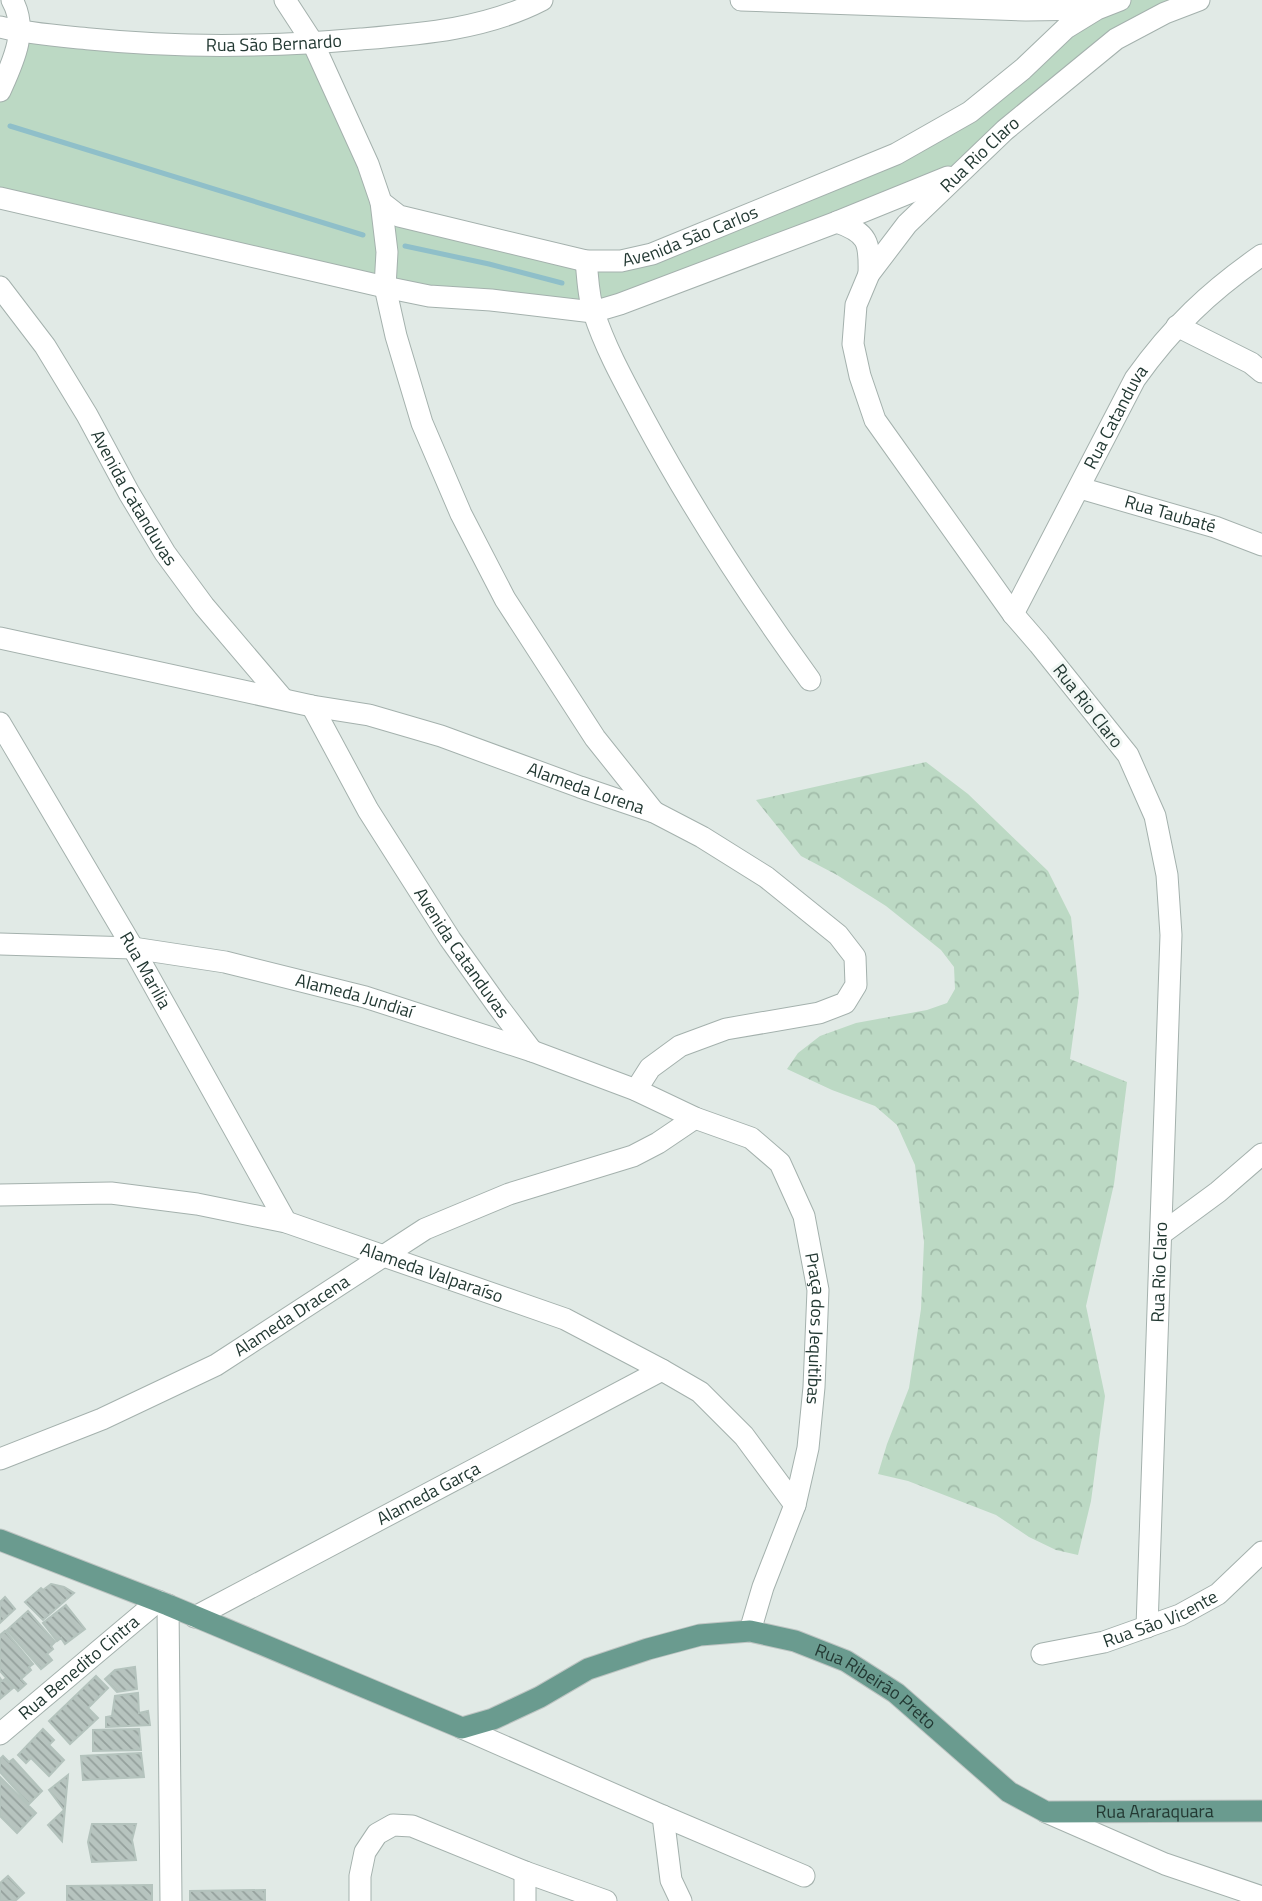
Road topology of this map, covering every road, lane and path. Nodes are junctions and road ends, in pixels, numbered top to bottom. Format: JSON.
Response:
{"nodes":[{"id":1,"x":12,"y":0,"type":"edge"},
{"id":2,"x":285,"y":0,"type":"edge"},
{"id":3,"x":542,"y":0,"type":"edge"},
{"id":4,"x":741,"y":0,"type":"edge"},
{"id":5,"x":1120,"y":0,"type":"edge"},
{"id":6,"x":1199,"y":0,"type":"edge"},
{"id":7,"x":786,"y":1,"type":"edge"},
{"id":8,"x":1097,"y":9,"type":"junction"},
{"id":9,"x":1026,"y":10,"type":"junction"},
{"id":10,"x":10,"y":29,"type":"edge"},
{"id":11,"x":313,"y":44,"type":"junction"},
{"id":12,"x":1043,"y":50,"type":"junction"},
{"id":13,"x":0,"y":91,"type":"edge"},
{"id":14,"x":962,"y":171,"type":"junction"},
{"id":15,"x":0,"y":198,"type":"edge"},
{"id":16,"x":382,"y":202,"type":"junction"},
{"id":17,"x":837,"y":222,"type":"junction"},
{"id":18,"x":1262,"y":255,"type":"edge"},
{"id":19,"x":586,"y":261,"type":"junction"},
{"id":20,"x":869,"y":274,"type":"junction"},
{"id":21,"x":0,"y":287,"type":"edge"},
{"id":22,"x":385,"y":287,"type":"junction"},
{"id":23,"x":593,"y":312,"type":"junction"},
{"id":24,"x":1177,"y":326,"type":"junction"},
{"id":25,"x":1262,"y":372,"type":"edge"},
{"id":26,"x":1080,"y":488,"type":"junction"},
{"id":27,"x":1262,"y":545,"type":"edge"},
{"id":28,"x":1013,"y":614,"type":"junction"},
{"id":29,"x":0,"y":638,"type":"edge"},
{"id":30,"x":810,"y":680,"type":"dead end"},
{"id":31,"x":283,"y":699,"type":"junction"},
{"id":32,"x":312,"y":706,"type":"junction"},
{"id":33,"x":0,"y":723,"type":"edge"},
{"id":34,"x":654,"y":812,"type":"junction"},
{"id":35,"x":0,"y":944,"type":"edge"},
{"id":36,"x":133,"y":948,"type":"junction"},
{"id":37,"x":532,"y":1051,"type":"junction"},
{"id":38,"x":636,"y":1090,"type":"junction"},
{"id":39,"x":695,"y":1118,"type":"junction"},
{"id":40,"x":1262,"y":1154,"type":"edge"},
{"id":41,"x":0,"y":1195,"type":"edge"},
{"id":42,"x":286,"y":1222,"type":"junction"},
{"id":43,"x":1161,"y":1234,"type":"junction"},
{"id":44,"x":384,"y":1255,"type":"junction"},
{"id":45,"x":662,"y":1370,"type":"junction"},
{"id":46,"x":0,"y":1459,"type":"edge"},
{"id":47,"x":795,"y":1505,"type":"junction"},
{"id":48,"x":0,"y":1540,"type":"edge"},
{"id":49,"x":1262,"y":1552,"type":"edge"},
{"id":50,"x":163,"y":1603,"type":"junction"},
{"id":51,"x":195,"y":1617,"type":"junction"},
{"id":52,"x":1147,"y":1627,"type":"junction"},
{"id":53,"x":750,"y":1631,"type":"junction"},
{"id":54,"x":1042,"y":1654,"type":"dead end"},
{"id":55,"x":461,"y":1728,"type":"junction"},
{"id":56,"x":0,"y":1734,"type":"edge"},
{"id":57,"x":1262,"y":1811,"type":"edge"},
{"id":58,"x":1046,"y":1812,"type":"junction"},
{"id":59,"x":663,"y":1816,"type":"junction"},
{"id":60,"x":524,"y":1872,"type":"junction"},
{"id":61,"x":804,"y":1875,"type":"dead end"},
{"id":62,"x":1262,"y":1897,"type":"edge"},
{"id":63,"x":171,"y":1901,"type":"edge"},
{"id":64,"x":360,"y":1901,"type":"edge"},
{"id":65,"x":525,"y":1901,"type":"edge"},
{"id":66,"x":606,"y":1901,"type":"edge"},
{"id":67,"x":681,"y":1901,"type":"edge"}],
"edges":[{"from":1,"to":10,"type":"street"},
{"from":2,"to":11,"type":"street"},
{"from":3,"to":11,"type":"street","name":"Rua São Bernardo"},
{"from":4,"to":7,"type":"street"},
{"from":5,"to":8,"type":"street","name":"Avenida São Carlos"},
{"from":6,"to":14,"type":"street","name":"Rua Rio Claro"},
{"from":7,"to":9,"type":"street"},
{"from":8,"to":9,"type":"street"},
{"from":8,"to":12,"type":"street","name":"Avenida São Carlos"},
{"from":9,"to":12,"type":"street"},
{"from":10,"to":11,"type":"street","name":"Rua São Bernardo"},
{"from":10,"to":13,"type":"street"},
{"from":11,"to":16,"type":"street"},
{"from":12,"to":19,"type":"street","name":"Avenida São Carlos"},
{"from":14,"to":17,"type":"street"},
{"from":14,"to":20,"type":"street","name":"Rua Rio Claro"},
{"from":15,"to":22,"type":"street"},
{"from":16,"to":19,"type":"street","name":"Avenida São Carlos"},
{"from":16,"to":22,"type":"street"},
{"from":17,"to":20,"type":"street"},
{"from":17,"to":23,"type":"street"},
{"from":18,"to":24,"type":"street","name":"Rua Catanduva"},
{"from":19,"to":23,"type":"street"},
{"from":20,"to":28,"type":"street","name":"Rua Rio Claro"},
{"from":21,"to":31,"type":"street","name":"Avenida Catanduvas"},
{"from":22,"to":23,"type":"street"},
{"from":22,"to":34,"type":"street"},
{"from":23,"to":30,"type":"street"},
{"from":24,"to":25,"type":"street"},
{"from":24,"to":26,"type":"street","name":"Rua Catanduva"},
{"from":26,"to":27,"type":"street","name":"Rua Taubaté"},
{"from":26,"to":28,"type":"street","name":"Rua Catanduva"},
{"from":28,"to":43,"type":"street","name":"Rua Rio Claro"},
{"from":29,"to":31,"type":"street","name":"Alameda Lorena"},
{"from":31,"to":32,"type":"street","name":"Alameda Lorena"},
{"from":32,"to":34,"type":"street","name":"Alameda Lorena"},
{"from":32,"to":37,"type":"street","name":"Avenida Catanduvas"},
{"from":33,"to":36,"type":"street","name":"Rua Marilia"},
{"from":34,"to":38,"type":"street","name":"Alameda Lorena"},
{"from":35,"to":36,"type":"street","name":"Alameda Jundiaí"},
{"from":36,"to":37,"type":"street","name":"Alameda Jundiaí"},
{"from":36,"to":42,"type":"street","name":"Rua Marilia"},
{"from":37,"to":38,"type":"street","name":"Alameda Jundiaí"},
{"from":38,"to":39,"type":"street","name":"Alameda Jundiaí"},
{"from":39,"to":44,"type":"street","name":"Alameda Dracena"},
{"from":39,"to":47,"type":"street","name":"Praça dos Jequitibas"},
{"from":40,"to":43,"type":"street"},
{"from":41,"to":42,"type":"street","name":"Alameda Valparaíso"},
{"from":42,"to":44,"type":"street","name":"Alameda Valparaíso"},
{"from":43,"to":52,"type":"street","name":"Rua Rio Claro"},
{"from":44,"to":45,"type":"street","name":"Alameda Valparaíso"},
{"from":44,"to":46,"type":"street","name":"Alameda Dracena"},
{"from":45,"to":47,"type":"street","name":"Alameda Valparaíso"},
{"from":45,"to":51,"type":"street","name":"Alameda Garça"},
{"from":47,"to":53,"type":"street","name":"Praça dos Jequitibas"},
{"from":48,"to":50,"type":"main road"},
{"from":49,"to":52,"type":"street","name":"Rua São Vicente"},
{"from":50,"to":51,"type":"main road"},
{"from":50,"to":56,"type":"street","name":"Rua Benedito Cintra"},
{"from":50,"to":63,"type":"street"},
{"from":51,"to":55,"type":"main road"},
{"from":52,"to":54,"type":"street","name":"Rua São Vicente"},
{"from":53,"to":55,"type":"main road","name":"Rua Ribeirão Preto"},
{"from":53,"to":58,"type":"main road","name":"Rua Ribeirão Preto"},
{"from":55,"to":59,"type":"street"},
{"from":57,"to":58,"type":"main road","name":"Rua Araraquara"},
{"from":58,"to":62,"type":"street","name":"Rua Ribeirão Preto"},
{"from":59,"to":61,"type":"street"},
{"from":59,"to":67,"type":"street"},
{"from":60,"to":64,"type":"street"},
{"from":60,"to":65,"type":"street"},
{"from":60,"to":66,"type":"street"}]}
